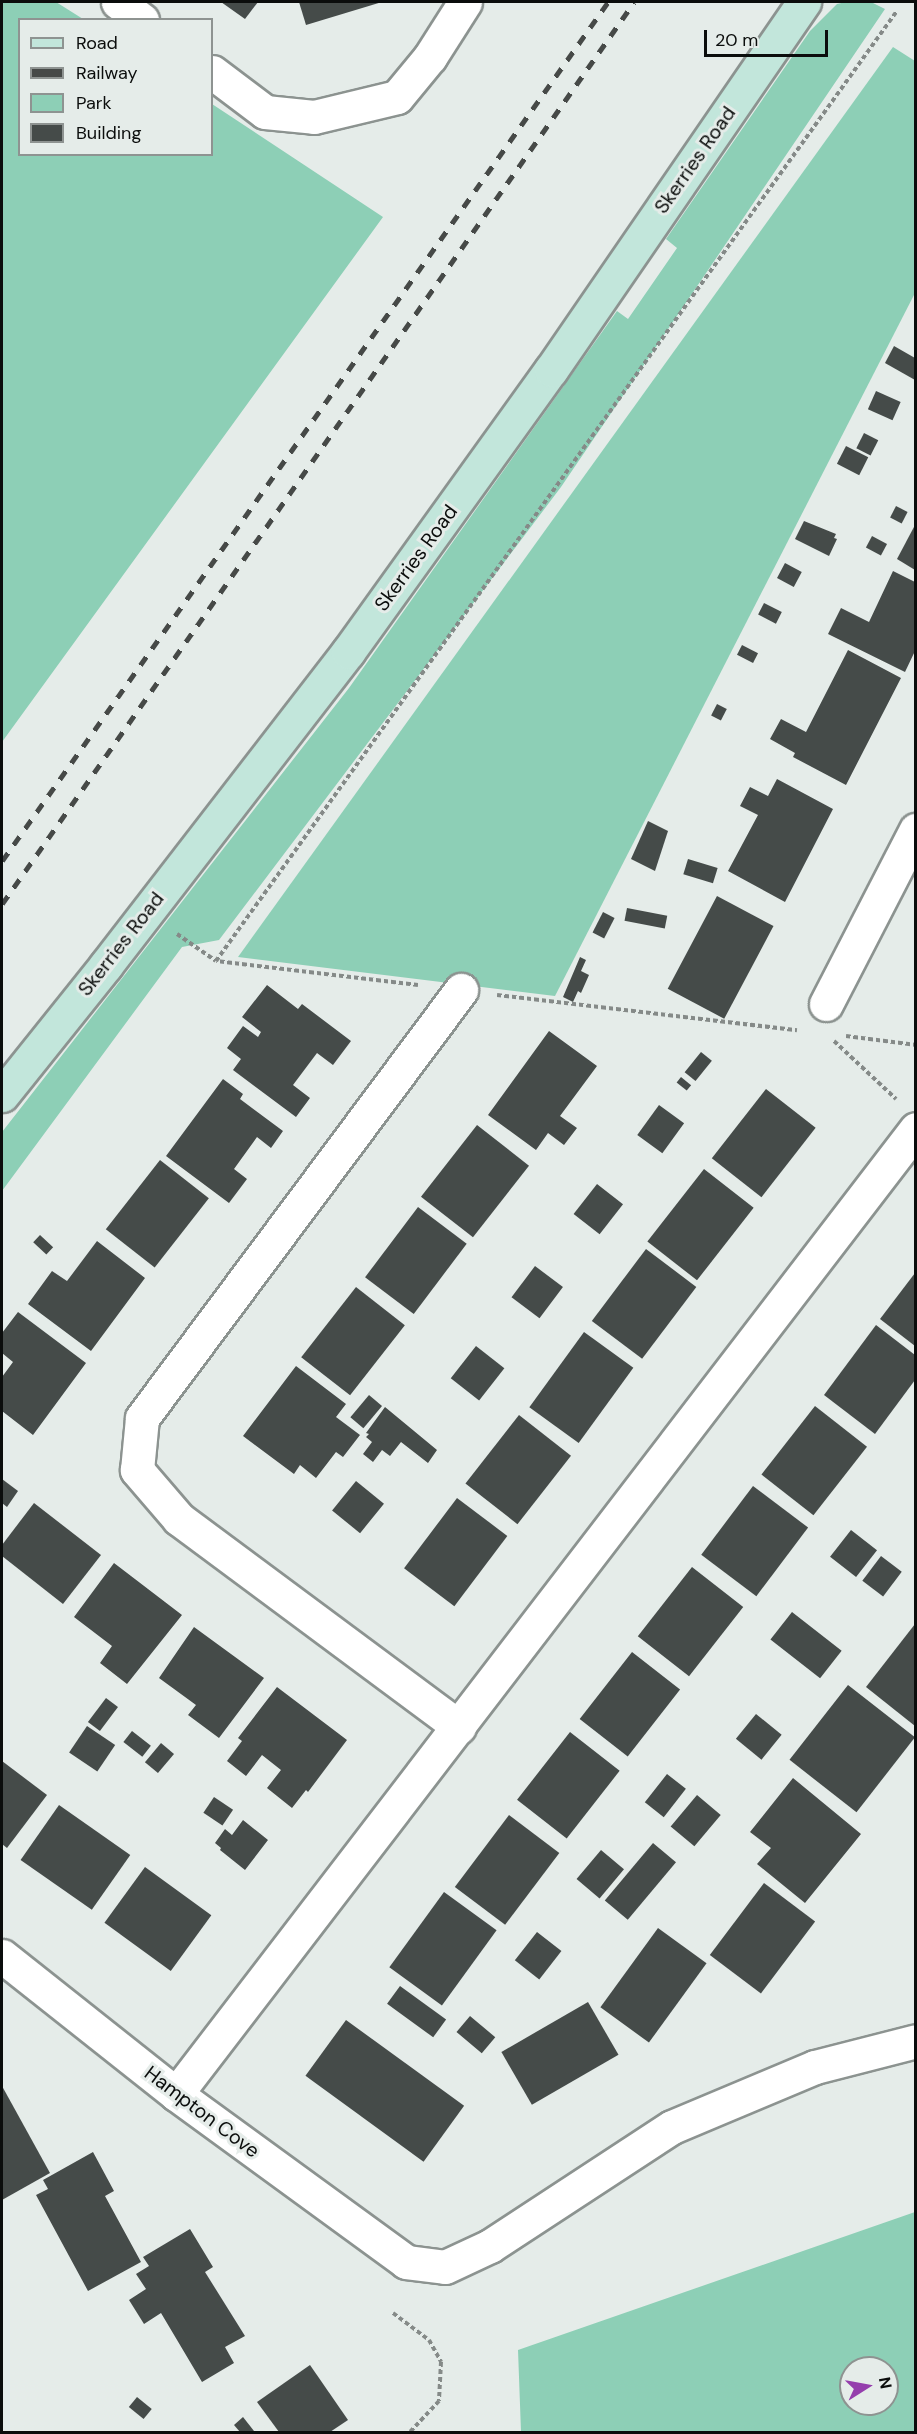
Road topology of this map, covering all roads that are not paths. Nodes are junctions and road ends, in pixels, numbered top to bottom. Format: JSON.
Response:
{"nodes":[{"id":1,"x":118,"y":2,"type":"edge"},
{"id":2,"x":465,"y":2,"type":"edge"},
{"id":3,"x":804,"y":2,"type":"edge"},
{"id":4,"x":139,"y":18,"type":"edge"},
{"id":5,"x":213,"y":73,"type":"edge"},
{"id":6,"x":915,"y":830,"type":"edge"},
{"id":7,"x":460,"y":990,"type":"road end"},
{"id":8,"x":826,"y":1019,"type":"road end"},
{"id":9,"x":2,"y":1095,"type":"edge"},
{"id":10,"x":907,"y":1116,"type":"edge"},
{"id":11,"x":459,"y":1727,"type":"junction"},
{"id":12,"x":2,"y":1956,"type":"edge"},
{"id":13,"x":915,"y":2042,"type":"edge"},
{"id":14,"x":176,"y":2094,"type":"junction"}],
"edges":[{"from":1,"to":4,"type":"street"},
{"from":2,"to":5,"type":"street"},
{"from":3,"to":9,"type":"main road","name":"Skerries Road"},
{"from":6,"to":8,"type":"street"},
{"from":7,"to":11,"type":"street"},
{"from":10,"to":11,"type":"street"},
{"from":11,"to":14,"type":"street"},
{"from":12,"to":14,"type":"street","name":"Hampton Cove"},
{"from":13,"to":14,"type":"street","name":"Hampton Cove"}]}
